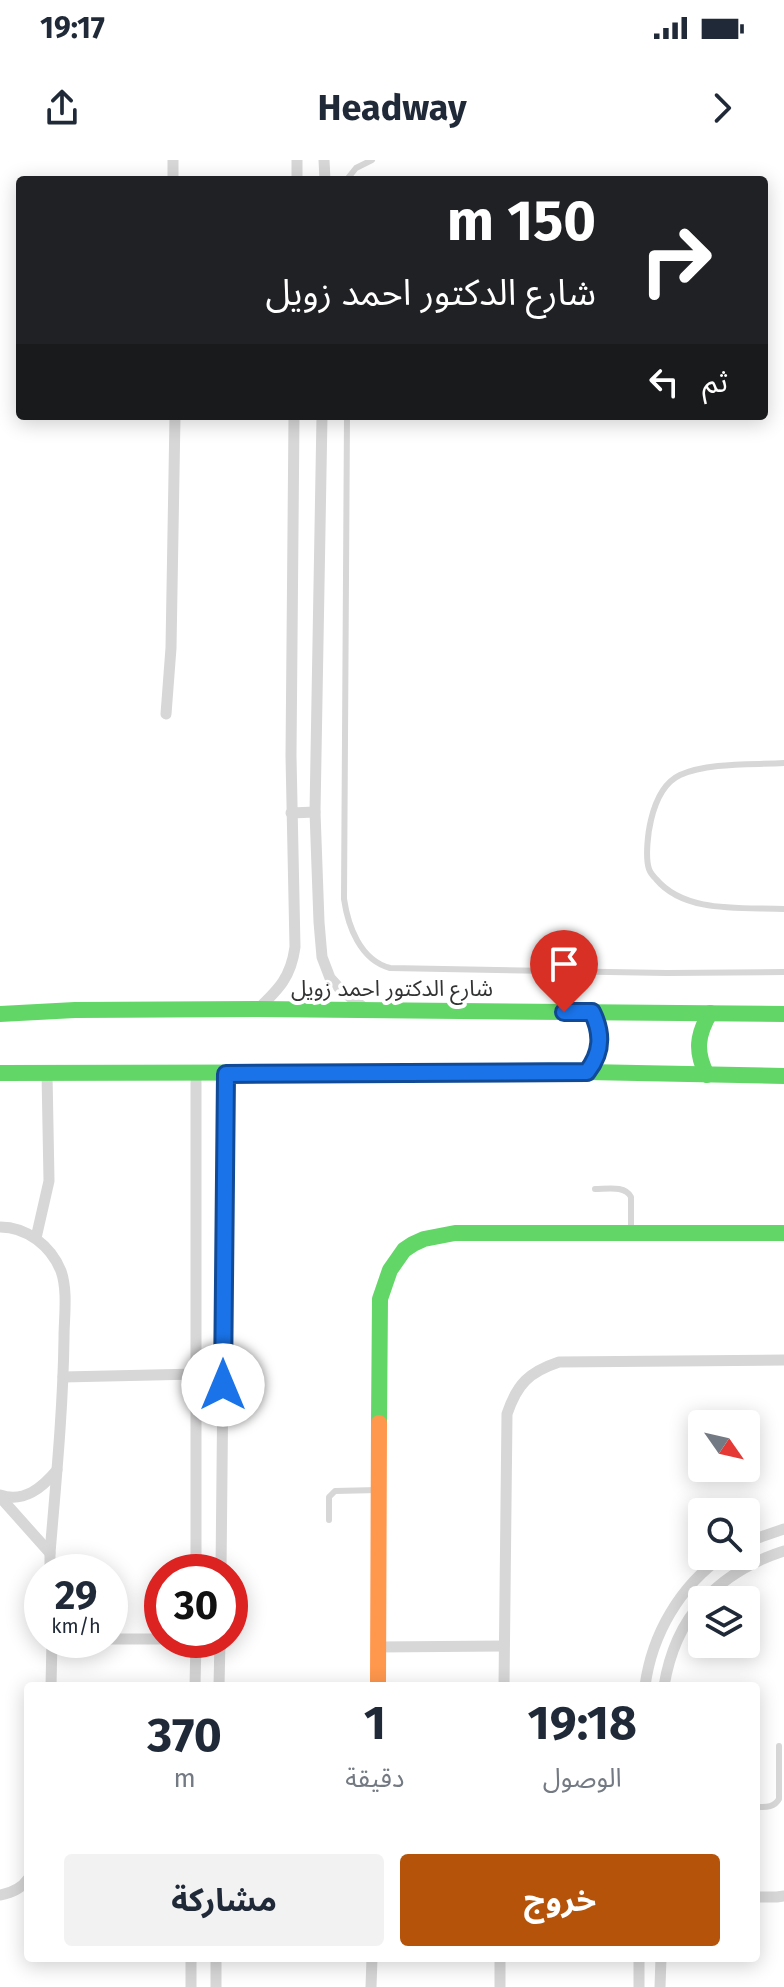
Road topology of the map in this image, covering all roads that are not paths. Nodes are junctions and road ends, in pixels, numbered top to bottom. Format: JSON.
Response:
{"nodes":[{"id":1,"x":372,"y":160,"type":"edge"},
{"id":2,"x":351,"y":176,"type":"edge"},
{"id":3,"x":175,"y":420,"type":"edge"},
{"id":4,"x":294,"y":420,"type":"edge"},
{"id":5,"x":322,"y":420,"type":"edge"},
{"id":6,"x":347,"y":420,"type":"edge"},
{"id":7,"x":166,"y":714,"type":"dead end"},
{"id":8,"x":784,"y":763,"type":"edge"},
{"id":9,"x":315,"y":812,"type":"junction"},
{"id":10,"x":291,"y":813,"type":"junction"},
{"id":11,"x":784,"y":909,"type":"edge"},
{"id":12,"x":784,"y":972,"type":"edge"},
{"id":13,"x":258,"y":1009,"type":"junction"},
{"id":14,"x":368,"y":1010,"type":"junction"},
{"id":15,"x":592,"y":1012,"type":"junction"},
{"id":16,"x":710,"y":1013,"type":"junction"},
{"id":17,"x":0,"y":1014,"type":"edge"},
{"id":18,"x":784,"y":1014,"type":"edge"},
{"id":19,"x":587,"y":1072,"type":"junction"},
{"id":20,"x":0,"y":1073,"type":"edge"},
{"id":21,"x":47,"y":1073,"type":"junction"},
{"id":22,"x":196,"y":1074,"type":"junction"},
{"id":23,"x":226,"y":1074,"type":"junction"},
{"id":24,"x":707,"y":1075,"type":"junction"},
{"id":25,"x":784,"y":1076,"type":"edge"},
{"id":26,"x":595,"y":1189,"type":"dead end"},
{"id":27,"x":0,"y":1227,"type":"edge"},
{"id":28,"x":631,"y":1233,"type":"junction"},
{"id":29,"x":784,"y":1233,"type":"edge"},
{"id":30,"x":36,"y":1238,"type":"junction"},
{"id":31,"x":784,"y":1360,"type":"edge"},
{"id":32,"x":197,"y":1374,"type":"junction"},
{"id":33,"x":63,"y":1377,"type":"junction"},
{"id":34,"x":57,"y":1469,"type":"junction"},
{"id":35,"x":378,"y":1490,"type":"junction"},
{"id":36,"x":0,"y":1496,"type":"edge"},
{"id":37,"x":329,"y":1520,"type":"dead end"},
{"id":38,"x":784,"y":1529,"type":"edge"},
{"id":39,"x":760,"y":1537,"type":"edge"},
{"id":40,"x":784,"y":1551,"type":"edge"},
{"id":41,"x":50,"y":1553,"type":"joint"},
{"id":42,"x":196,"y":1554,"type":"edge"},
{"id":43,"x":221,"y":1554,"type":"edge"},
{"id":44,"x":707,"y":1570,"type":"edge"},
{"id":45,"x":719,"y":1586,"type":"edge"},
{"id":46,"x":688,"y":1622,"type":"edge"},
{"id":47,"x":504,"y":1646,"type":"junction"},
{"id":48,"x":378,"y":1647,"type":"junction"},
{"id":49,"x":52,"y":1658,"type":"edge"},
{"id":50,"x":196,"y":1658,"type":"edge"},
{"id":51,"x":220,"y":1658,"type":"edge"},
{"id":52,"x":51,"y":1682,"type":"edge"},
{"id":53,"x":195,"y":1682,"type":"edge"},
{"id":54,"x":219,"y":1682,"type":"edge"},
{"id":55,"x":378,"y":1682,"type":"edge"},
{"id":56,"x":504,"y":1682,"type":"edge"},
{"id":57,"x":646,"y":1682,"type":"edge"},
{"id":58,"x":665,"y":1682,"type":"edge"},
{"id":59,"x":779,"y":1746,"type":"dead end"},
{"id":60,"x":760,"y":1807,"type":"edge"},
{"id":61,"x":24,"y":1885,"type":"edge"},
{"id":62,"x":0,"y":1895,"type":"edge"},
{"id":63,"x":784,"y":1896,"type":"edge"},
{"id":64,"x":760,"y":1897,"type":"edge"},
{"id":65,"x":191,"y":1962,"type":"edge"},
{"id":66,"x":216,"y":1962,"type":"edge"},
{"id":67,"x":372,"y":1962,"type":"edge"},
{"id":68,"x":500,"y":1962,"type":"edge"},
{"id":69,"x":639,"y":1962,"type":"edge"},
{"id":70,"x":661,"y":1962,"type":"edge"},
{"id":71,"x":191,"y":1987,"type":"edge"},
{"id":72,"x":216,"y":1987,"type":"edge"},
{"id":73,"x":371,"y":1987,"type":"edge"},
{"id":74,"x":500,"y":1987,"type":"edge"},
{"id":75,"x":639,"y":1987,"type":"edge"},
{"id":76,"x":660,"y":1987,"type":"edge"}],
"edges":[{"from":1,"to":2,"type":"lane"},
{"from":3,"to":7,"type":"street"},
{"from":4,"to":10,"type":"street"},
{"from":5,"to":9,"type":"street"},
{"from":6,"to":12,"type":"lane"},
{"from":8,"to":11,"type":"lane"},
{"from":9,"to":10,"type":"street"},
{"from":9,"to":14,"type":"street"},
{"from":10,"to":13,"type":"street"},
{"from":13,"to":14,"type":"street","name":"شارع الدكتور احمد زويل"},
{"from":13,"to":17,"type":"street","name":"شارع الدكتور احمد زويل"},
{"from":14,"to":15,"type":"street","name":"شارع الدكتور احمد زويل"},
{"from":15,"to":16,"type":"street","name":"شارع الدكتور احمد زويل"},
{"from":15,"to":19,"type":"street"},
{"from":16,"to":18,"type":"street","name":"شارع الدكتور احمد زويل"},
{"from":16,"to":24,"type":"street"},
{"from":19,"to":23,"type":"street"},
{"from":19,"to":24,"type":"street"},
{"from":20,"to":21,"type":"street"},
{"from":21,"to":22,"type":"street"},
{"from":21,"to":30,"type":"street"},
{"from":22,"to":23,"type":"street"},
{"from":22,"to":32,"type":"street"},
{"from":23,"to":43,"type":"street"},
{"from":24,"to":25,"type":"street"},
{"from":26,"to":28,"type":"lane"},
{"from":27,"to":30,"type":"street"},
{"from":28,"to":29,"type":"street"},
{"from":28,"to":35,"type":"street"},
{"from":30,"to":33,"type":"street"},
{"from":31,"to":47,"type":"street"},
{"from":32,"to":33,"type":"street"},
{"from":32,"to":42,"type":"street"},
{"from":33,"to":34,"type":"street"},
{"from":34,"to":36,"type":"street"},
{"from":34,"to":41,"type":"street"},
{"from":35,"to":37,"type":"lane"},
{"from":35,"to":48,"type":"street"},
{"from":36,"to":41,"type":"street"},
{"from":38,"to":39,"type":"street"},
{"from":40,"to":45,"type":"street"},
{"from":44,"to":57,"type":"street"},
{"from":46,"to":58,"type":"street"},
{"from":47,"to":48,"type":"street"},
{"from":47,"to":56,"type":"street"},
{"from":48,"to":55,"type":"street"},
{"from":49,"to":52,"type":"street"},
{"from":50,"to":53,"type":"street"},
{"from":51,"to":54,"type":"street"},
{"from":59,"to":60,"type":"lane"},
{"from":61,"to":62,"type":"street"},
{"from":63,"to":64,"type":"street"},
{"from":65,"to":71,"type":"street"},
{"from":66,"to":72,"type":"street"},
{"from":67,"to":73,"type":"street"},
{"from":68,"to":74,"type":"street"},
{"from":69,"to":75,"type":"street"},
{"from":70,"to":76,"type":"street"}]}
